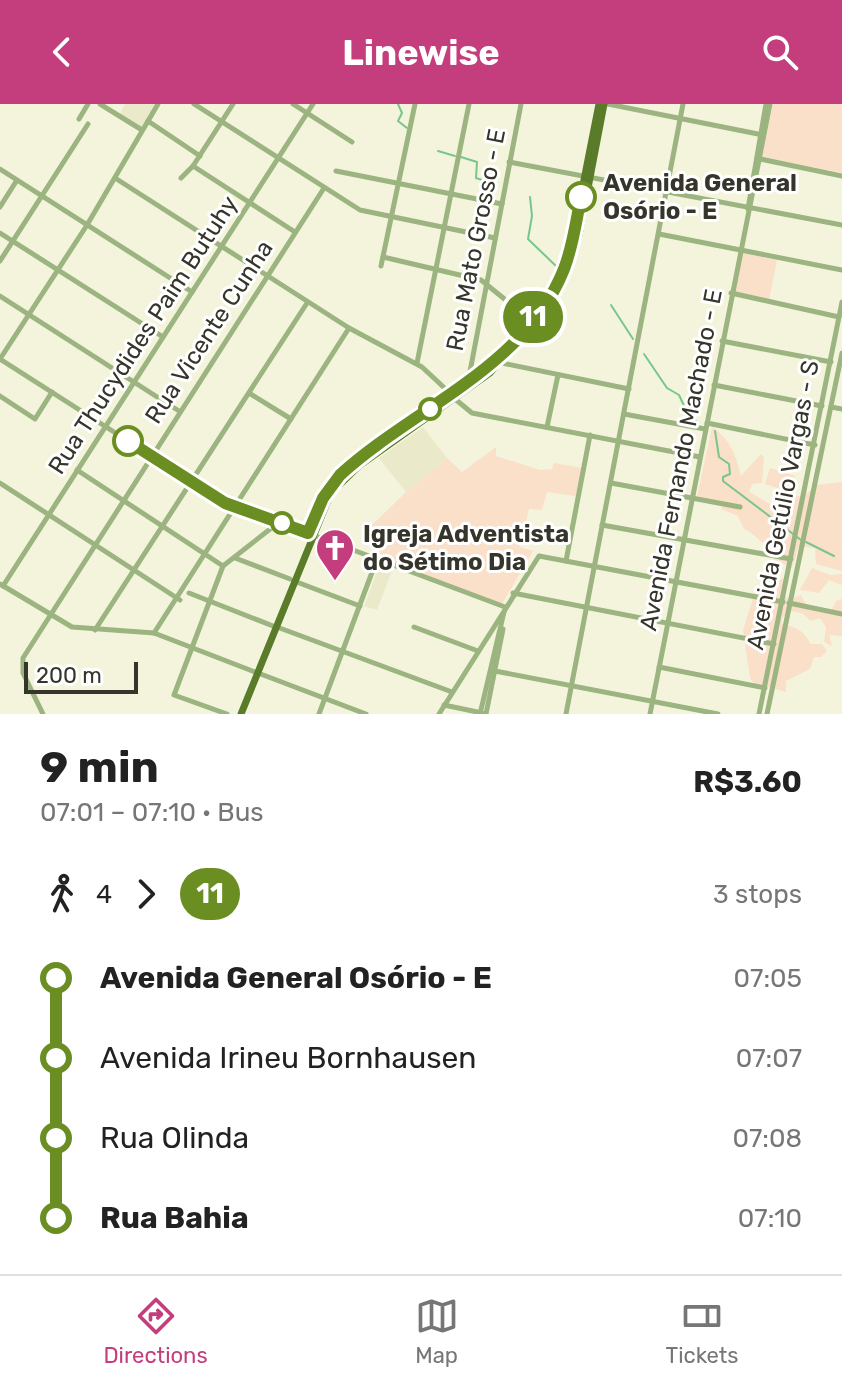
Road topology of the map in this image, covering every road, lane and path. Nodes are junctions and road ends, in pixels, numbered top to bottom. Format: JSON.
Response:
{"nodes":[{"id":1,"x":88,"y":104,"type":"edge"},
{"id":2,"x":100,"y":104,"type":"edge"},
{"id":3,"x":158,"y":104,"type":"edge"},
{"id":4,"x":194,"y":104,"type":"edge"},
{"id":5,"x":233,"y":104,"type":"edge"},
{"id":6,"x":293,"y":104,"type":"edge"},
{"id":7,"x":313,"y":104,"type":"edge"},
{"id":8,"x":415,"y":104,"type":"edge"},
{"id":9,"x":469,"y":104,"type":"edge"},
{"id":10,"x":521,"y":104,"type":"edge"},
{"id":11,"x":604,"y":104,"type":"edge"},
{"id":12,"x":683,"y":104,"type":"edge"},
{"id":13,"x":768,"y":104,"type":"edge"},
{"id":14,"x":307,"y":113,"type":"junction"},
{"id":15,"x":680,"y":118,"type":"junction"},
{"id":16,"x":79,"y":119,"type":"dead end"},
{"id":17,"x":148,"y":121,"type":"junction"},
{"id":18,"x":221,"y":122,"type":"junction"},
{"id":19,"x":88,"y":124,"type":"dead end"},
{"id":20,"x":142,"y":130,"type":"junction"},
{"id":21,"x":761,"y":135,"type":"junction"},
{"id":22,"x":352,"y":142,"type":"dead end"},
{"id":23,"x":200,"y":156,"type":"junction"},
{"id":24,"x":278,"y":158,"type":"junction"},
{"id":25,"x":757,"y":159,"type":"junction"},
{"id":26,"x":509,"y":162,"type":"junction"},
{"id":27,"x":193,"y":166,"type":"junction"},
{"id":28,"x":0,"y":169,"type":"edge"},
{"id":29,"x":336,"y":171,"type":"dead end"},
{"id":30,"x":842,"y":176,"type":"edge"},
{"id":31,"x":115,"y":178,"type":"junction"},
{"id":32,"x":181,"y":178,"type":"dead end"},
{"id":33,"x":588,"y":178,"type":"junction"},
{"id":34,"x":17,"y":180,"type":"junction"},
{"id":35,"x":399,"y":183,"type":"junction"},
{"id":36,"x":324,"y":188,"type":"junction"},
{"id":37,"x":666,"y":191,"type":"junction"},
{"id":38,"x":451,"y":194,"type":"junction"},
{"id":39,"x":42,"y":196,"type":"junction"},
{"id":40,"x":250,"y":202,"type":"junction"},
{"id":41,"x":502,"y":204,"type":"junction"},
{"id":42,"x":0,"y":207,"type":"edge"},
{"id":43,"x":749,"y":209,"type":"junction"},
{"id":44,"x":392,"y":218,"type":"junction"},
{"id":45,"x":87,"y":225,"type":"junction"},
{"id":46,"x":842,"y":225,"type":"edge"},
{"id":47,"x":444,"y":228,"type":"junction"},
{"id":48,"x":295,"y":232,"type":"junction"},
{"id":49,"x":0,"y":233,"type":"edge"},
{"id":50,"x":659,"y":234,"type":"junction"},
{"id":51,"x":495,"y":238,"type":"junction"},
{"id":52,"x":13,"y":241,"type":"junction"},
{"id":53,"x":221,"y":247,"type":"junction"},
{"id":54,"x":740,"y":250,"type":"junction"},
{"id":55,"x":383,"y":257,"type":"junction"},
{"id":56,"x":0,"y":261,"type":"edge"},
{"id":57,"x":381,"y":266,"type":"dead end"},
{"id":58,"x":436,"y":269,"type":"junction"},
{"id":59,"x":58,"y":270,"type":"junction"},
{"id":60,"x":842,"y":270,"type":"edge"},
{"id":61,"x":266,"y":276,"type":"junction"},
{"id":62,"x":485,"y":283,"type":"junction"},
{"id":63,"x":192,"y":292,"type":"junction"},
{"id":64,"x":731,"y":293,"type":"junction"},
{"id":65,"x":0,"y":296,"type":"edge"},
{"id":66,"x":842,"y":302,"type":"edge"},
{"id":67,"x":307,"y":303,"type":"junction"},
{"id":68,"x":29,"y":315,"type":"junction"},
{"id":69,"x":839,"y":317,"type":"junction"},
{"id":70,"x":533,"y":322,"type":"junction"},
{"id":71,"x":349,"y":328,"type":"junction"},
{"id":72,"x":163,"y":337,"type":"junction"},
{"id":73,"x":722,"y":341,"type":"junction"},
{"id":74,"x":842,"y":353,"type":"edge"},
{"id":75,"x":0,"y":359,"type":"edge"},
{"id":76,"x":831,"y":362,"type":"junction"},
{"id":77,"x":417,"y":363,"type":"junction"},
{"id":78,"x":502,"y":363,"type":"junction"},
{"id":79,"x":841,"y":364,"type":"edge"},
{"id":80,"x":558,"y":375,"type":"junction"},
{"id":81,"x":134,"y":382,"type":"junction"},
{"id":82,"x":469,"y":385,"type":"junction"},
{"id":83,"x":714,"y":385,"type":"junction"},
{"id":84,"x":629,"y":389,"type":"junction"},
{"id":85,"x":52,"y":392,"type":"junction"},
{"id":86,"x":249,"y":393,"type":"junction"},
{"id":87,"x":0,"y":396,"type":"edge"},
{"id":88,"x":453,"y":396,"type":"junction"},
{"id":89,"x":822,"y":406,"type":"junction"},
{"id":90,"x":831,"y":407,"type":"junction"},
{"id":91,"x":842,"y":409,"type":"edge"},
{"id":92,"x":179,"y":411,"type":"junction"},
{"id":93,"x":624,"y":414,"type":"junction"},
{"id":94,"x":291,"y":419,"type":"junction"},
{"id":95,"x":706,"y":426,"type":"junction"},
{"id":96,"x":105,"y":427,"type":"junction"},
{"id":97,"x":547,"y":427,"type":"junction"},
{"id":98,"x":590,"y":435,"type":"junction"},
{"id":99,"x":619,"y":441,"type":"junction"},
{"id":100,"x":815,"y":445,"type":"junction"},
{"id":101,"x":823,"y":446,"type":"junction"},
{"id":102,"x":151,"y":456,"type":"junction"},
{"id":103,"x":700,"y":457,"type":"junction"},
{"id":104,"x":77,"y":470,"type":"junction"},
{"id":105,"x":192,"y":482,"type":"junction"},
{"id":106,"x":0,"y":483,"type":"edge"},
{"id":107,"x":611,"y":483,"type":"junction"},
{"id":108,"x":692,"y":498,"type":"junction"},
{"id":109,"x":122,"y":501,"type":"junction"},
{"id":110,"x":235,"y":506,"type":"junction"},
{"id":111,"x":740,"y":507,"type":"dead end"},
{"id":112,"x":49,"y":515,"type":"junction"},
{"id":113,"x":279,"y":522,"type":"junction"},
{"id":114,"x":602,"y":525,"type":"junction"},
{"id":115,"x":163,"y":527,"type":"junction"},
{"id":116,"x":310,"y":534,"type":"junction"},
{"id":117,"x":684,"y":541,"type":"junction"},
{"id":118,"x":93,"y":545,"type":"junction"},
{"id":119,"x":204,"y":553,"type":"junction"},
{"id":120,"x":234,"y":558,"type":"junction"},
{"id":121,"x":377,"y":559,"type":"junction"},
{"id":122,"x":791,"y":559,"type":"junction"},
{"id":123,"x":566,"y":561,"type":"junction"},
{"id":124,"x":223,"y":566,"type":"junction"},
{"id":125,"x":594,"y":566,"type":"junction"},
{"id":126,"x":135,"y":571,"type":"junction"},
{"id":127,"x":292,"y":580,"type":"junction"},
{"id":128,"x":676,"y":581,"type":"junction"},
{"id":129,"x":2,"y":585,"type":"edge"},
{"id":130,"x":189,"y":593,"type":"dead end"},
{"id":131,"x":513,"y":593,"type":"junction"},
{"id":132,"x":178,"y":598,"type":"junction"},
{"id":133,"x":210,"y":601,"type":"junction"},
{"id":134,"x":786,"y":603,"type":"junction"},
{"id":135,"x":360,"y":606,"type":"junction"},
{"id":136,"x":505,"y":607,"type":"junction"},
{"id":137,"x":586,"y":608,"type":"junction"},
{"id":138,"x":842,"y":614,"type":"edge"},
{"id":139,"x":49,"y":616,"type":"junction"},
{"id":140,"x":667,"y":623,"type":"junction"},
{"id":141,"x":274,"y":626,"type":"junction"},
{"id":142,"x":492,"y":626,"type":"junction"},
{"id":143,"x":414,"y":627,"type":"dead end"},
{"id":144,"x":500,"y":629,"type":"junction"},
{"id":145,"x":95,"y":630,"type":"junction"},
{"id":146,"x":154,"y":633,"type":"junction"},
{"id":147,"x":774,"y":644,"type":"junction"},
{"id":148,"x":192,"y":648,"type":"junction"},
{"id":149,"x":478,"y":651,"type":"junction"},
{"id":150,"x":342,"y":652,"type":"junction"},
{"id":151,"x":659,"y":667,"type":"junction"},
{"id":152,"x":495,"y":671,"type":"junction"},
{"id":153,"x":256,"y":672,"type":"junction"},
{"id":154,"x":572,"y":686,"type":"junction"},
{"id":155,"x":765,"y":688,"type":"junction"},
{"id":156,"x":452,"y":692,"type":"junction"},
{"id":157,"x":325,"y":698,"type":"junction"},
{"id":158,"x":652,"y":701,"type":"junction"},
{"id":159,"x":444,"y":705,"type":"junction"},
{"id":160,"x":43,"y":714,"type":"edge"},
{"id":161,"x":227,"y":714,"type":"edge"},
{"id":162,"x":240,"y":714,"type":"edge"},
{"id":163,"x":319,"y":714,"type":"edge"},
{"id":164,"x":366,"y":714,"type":"edge"},
{"id":165,"x":439,"y":714,"type":"edge"},
{"id":166,"x":484,"y":714,"type":"edge"},
{"id":167,"x":566,"y":714,"type":"edge"},
{"id":168,"x":650,"y":714,"type":"edge"},
{"id":169,"x":718,"y":714,"type":"edge"},
{"id":170,"x":759,"y":714,"type":"edge"},
{"id":171,"x":767,"y":714,"type":"edge"}],
"edges":[{"from":1,"to":16,"type":"street"},
{"from":2,"to":20,"type":"street"},
{"from":3,"to":17,"type":"street"},
{"from":4,"to":18,"type":"street"},
{"from":5,"to":18,"type":"street"},
{"from":6,"to":14,"type":"street"},
{"from":7,"to":14,"type":"street","name":"Rua Thucydides Paim Butuhy"},
{"from":8,"to":35,"type":"street"},
{"from":9,"to":38,"type":"street"},
{"from":10,"to":26,"type":"street","name":"Rua Mato Grosso - E"},
{"from":11,"to":15,"type":"street"},
{"from":11,"to":33,"type":"main road"},
{"from":12,"to":15,"type":"street"},
{"from":13,"to":21,"type":"street","name":"Avenida Fernando Machado - E"},
{"from":14,"to":22,"type":"street"},
{"from":14,"to":24,"type":"street","name":"Rua Thucydides Paim Butuhy"},
{"from":15,"to":21,"type":"street"},
{"from":15,"to":37,"type":"street"},
{"from":17,"to":20,"type":"street"},
{"from":17,"to":23,"type":"street"},
{"from":18,"to":23,"type":"street"},
{"from":18,"to":24,"type":"street"},
{"from":19,"to":39,"type":"street"},
{"from":20,"to":31,"type":"street"},
{"from":21,"to":25,"type":"street","name":"Avenida Fernando Machado - E"},
{"from":23,"to":27,"type":"street"},
{"from":24,"to":36,"type":"street"},
{"from":24,"to":40,"type":"street","name":"Rua Thucydides Paim Butuhy"},
{"from":25,"to":30,"type":"street"},
{"from":25,"to":43,"type":"street","name":"Avenida Fernando Machado - E"},
{"from":26,"to":33,"type":"street"},
{"from":26,"to":41,"type":"street","name":"Rua Mato Grosso - E"},
{"from":27,"to":32,"type":"street"},
{"from":27,"to":40,"type":"street"},
{"from":28,"to":34,"type":"street"},
{"from":29,"to":35,"type":"street"},
{"from":31,"to":45,"type":"street"},
{"from":31,"to":53,"type":"street"},
{"from":33,"to":37,"type":"street"},
{"from":33,"to":70,"type":"main road"},
{"from":34,"to":39,"type":"street"},
{"from":34,"to":42,"type":"street"},
{"from":35,"to":38,"type":"street"},
{"from":35,"to":44,"type":"street"},
{"from":36,"to":44,"type":"street"},
{"from":36,"to":48,"type":"street","name":"Rua Vicente Cunha"},
{"from":37,"to":43,"type":"street"},
{"from":37,"to":50,"type":"street"},
{"from":38,"to":41,"type":"street"},
{"from":38,"to":47,"type":"street"},
{"from":39,"to":45,"type":"street"},
{"from":39,"to":52,"type":"street"},
{"from":40,"to":48,"type":"street"},
{"from":40,"to":53,"type":"street","name":"Rua Thucydides Paim Butuhy"},
{"from":41,"to":51,"type":"street","name":"Rua Mato Grosso - E"},
{"from":43,"to":46,"type":"street"},
{"from":43,"to":54,"type":"street","name":"Avenida Fernando Machado - E"},
{"from":44,"to":47,"type":"street"},
{"from":44,"to":55,"type":"street"},
{"from":45,"to":59,"type":"street"},
{"from":45,"to":63,"type":"street"},
{"from":47,"to":51,"type":"street"},
{"from":47,"to":58,"type":"street"},
{"from":48,"to":61,"type":"street","name":"Rua Vicente Cunha"},
{"from":49,"to":52,"type":"street"},
{"from":50,"to":54,"type":"street"},
{"from":50,"to":84,"type":"street"},
{"from":51,"to":62,"type":"street","name":"Rua Mato Grosso - E"},
{"from":52,"to":56,"type":"street"},
{"from":52,"to":59,"type":"street"},
{"from":53,"to":61,"type":"street"},
{"from":53,"to":63,"type":"street","name":"Rua Thucydides Paim Butuhy"},
{"from":54,"to":60,"type":"street"},
{"from":54,"to":64,"type":"street","name":"Avenida Fernando Machado - E"},
{"from":55,"to":57,"type":"street"},
{"from":55,"to":58,"type":"street"},
{"from":58,"to":62,"type":"street"},
{"from":58,"to":77,"type":"street"},
{"from":59,"to":68,"type":"street"},
{"from":59,"to":72,"type":"street"},
{"from":61,"to":67,"type":"street"},
{"from":61,"to":92,"type":"street","name":"Rua Vicente Cunha"},
{"from":62,"to":70,"type":"street"},
{"from":62,"to":82,"type":"street","name":"Rua Mato Grosso - E"},
{"from":63,"to":72,"type":"street","name":"Rua Thucydides Paim Butuhy"},
{"from":64,"to":69,"type":"street"},
{"from":64,"to":73,"type":"street","name":"Avenida Fernando Machado - E"},
{"from":65,"to":68,"type":"street"},
{"from":66,"to":69,"type":"street","name":"Avenida Getúlio Vargas - S"},
{"from":67,"to":71,"type":"street"},
{"from":67,"to":86,"type":"street"},
{"from":68,"to":75,"type":"street"},
{"from":68,"to":81,"type":"street"},
{"from":69,"to":76,"type":"street","name":"Avenida Getúlio Vargas - S"},
{"from":70,"to":78,"type":"main road"},
{"from":70,"to":82,"type":"main road"},
{"from":71,"to":77,"type":"street"},
{"from":71,"to":94,"type":"street"},
{"from":72,"to":81,"type":"street","name":"Rua Thucydides Paim Butuhy"},
{"from":73,"to":76,"type":"street"},
{"from":73,"to":83,"type":"street","name":"Avenida Fernando Machado - E"},
{"from":74,"to":79,"type":"street","name":"Avenida Getúlio Vargas - S"},
{"from":75,"to":85,"type":"street"},
{"from":76,"to":89,"type":"street","name":"Avenida Getúlio Vargas - S"},
{"from":77,"to":88,"type":"street"},
{"from":78,"to":80,"type":"street"},
{"from":78,"to":82,"type":"main road"},
{"from":79,"to":90,"type":"street","name":"Avenida Getúlio Vargas - S"},
{"from":80,"to":84,"type":"street"},
{"from":80,"to":97,"type":"street"},
{"from":81,"to":92,"type":"street"},
{"from":81,"to":96,"type":"street","name":"Rua Thucydides Paim Butuhy"},
{"from":82,"to":88,"type":"main road"},
{"from":83,"to":89,"type":"street"},
{"from":83,"to":95,"type":"street","name":"Avenida Fernando Machado - E"},
{"from":84,"to":93,"type":"street"},
{"from":85,"to":87,"type":"street"},
{"from":85,"to":96,"type":"street"},
{"from":86,"to":94,"type":"street"},
{"from":86,"to":105,"type":"street"},
{"from":88,"to":97,"type":"street"},
{"from":88,"to":116,"type":"main road"},
{"from":89,"to":100,"type":"street","name":"Avenida Getúlio Vargas - S"},
{"from":90,"to":91,"type":"street"},
{"from":90,"to":101,"type":"street","name":"Avenida Getúlio Vargas - S"},
{"from":92,"to":102,"type":"street","name":"Rua Vicente Cunha"},
{"from":93,"to":95,"type":"street"},
{"from":93,"to":99,"type":"street"},
{"from":94,"to":110,"type":"street"},
{"from":95,"to":100,"type":"street"},
{"from":95,"to":103,"type":"street","name":"Avenida Fernando Machado - E"},
{"from":96,"to":102,"type":"street"},
{"from":96,"to":104,"type":"street","name":"Rua Thucydides Paim Butuhy"},
{"from":97,"to":98,"type":"street"},
{"from":98,"to":99,"type":"street"},
{"from":98,"to":123,"type":"street"},
{"from":99,"to":103,"type":"street"},
{"from":99,"to":107,"type":"street"},
{"from":100,"to":101,"type":"street"},
{"from":100,"to":122,"type":"street","name":"Avenida Getúlio Vargas - S"},
{"from":101,"to":134,"type":"street","name":"Avenida Getúlio Vargas - S"},
{"from":102,"to":105,"type":"street"},
{"from":102,"to":109,"type":"street","name":"Rua Vicente Cunha"},
{"from":103,"to":108,"type":"street","name":"Avenida Fernando Machado - E"},
{"from":104,"to":109,"type":"street"},
{"from":104,"to":112,"type":"street","name":"Rua Thucydides Paim Butuhy"},
{"from":105,"to":110,"type":"street"},
{"from":105,"to":115,"type":"street"},
{"from":106,"to":112,"type":"street"},
{"from":107,"to":108,"type":"street"},
{"from":107,"to":114,"type":"street"},
{"from":108,"to":111,"type":"street"},
{"from":108,"to":117,"type":"street","name":"Avenida Fernando Machado - E"},
{"from":109,"to":115,"type":"street"},
{"from":109,"to":118,"type":"street","name":"Rua Vicente Cunha"},
{"from":110,"to":113,"type":"street"},
{"from":110,"to":119,"type":"street"},
{"from":112,"to":118,"type":"street"},
{"from":112,"to":129,"type":"street","name":"Rua Thucydides Paim Butuhy"},
{"from":113,"to":116,"type":"street"},
{"from":113,"to":120,"type":"street"},
{"from":114,"to":117,"type":"street"},
{"from":114,"to":125,"type":"street"},
{"from":115,"to":119,"type":"street"},
{"from":115,"to":126,"type":"street"},
{"from":116,"to":121,"type":"street"},
{"from":116,"to":127,"type":"main road"},
{"from":117,"to":122,"type":"street"},
{"from":117,"to":128,"type":"street","name":"Avenida Fernando Machado - E"},
{"from":118,"to":126,"type":"street"},
{"from":118,"to":139,"type":"street","name":"Rua Vicente Cunha"},
{"from":119,"to":124,"type":"street"},
{"from":119,"to":132,"type":"street"},
{"from":120,"to":124,"type":"street"},
{"from":120,"to":127,"type":"street"},
{"from":121,"to":135,"type":"street"},
{"from":121,"to":136,"type":"street"},
{"from":122,"to":134,"type":"street","name":"Avenida Getúlio Vargas - S"},
{"from":123,"to":125,"type":"street"},
{"from":123,"to":131,"type":"street"},
{"from":124,"to":133,"type":"street"},
{"from":125,"to":128,"type":"street"},
{"from":125,"to":137,"type":"street"},
{"from":126,"to":132,"type":"street"},
{"from":126,"to":145,"type":"street"},
{"from":127,"to":135,"type":"street"},
{"from":127,"to":141,"type":"main road"},
{"from":128,"to":134,"type":"street"},
{"from":128,"to":140,"type":"street","name":"Avenida Fernando Machado - E"},
{"from":129,"to":139,"type":"street"},
{"from":130,"to":133,"type":"street"},
{"from":131,"to":136,"type":"street"},
{"from":131,"to":137,"type":"street"},
{"from":132,"to":146,"type":"street"},
{"from":133,"to":141,"type":"street"},
{"from":133,"to":148,"type":"street"},
{"from":134,"to":138,"type":"street"},
{"from":134,"to":147,"type":"street","name":"Avenida Getúlio Vargas - S"},
{"from":134,"to":171,"type":"street","name":"Avenida Getúlio Vargas - S"},
{"from":135,"to":150,"type":"street"},
{"from":136,"to":142,"type":"street"},
{"from":136,"to":144,"type":"street"},
{"from":136,"to":152,"type":"street"},
{"from":137,"to":140,"type":"street"},
{"from":137,"to":154,"type":"street"},
{"from":139,"to":145,"type":"street"},
{"from":139,"to":160,"type":"street","name":"Rua Vicente Cunha"},
{"from":140,"to":147,"type":"street"},
{"from":140,"to":151,"type":"street","name":"Avenida Fernando Machado - E"},
{"from":141,"to":150,"type":"street"},
{"from":141,"to":153,"type":"main road"},
{"from":142,"to":144,"type":"street"},
{"from":142,"to":149,"type":"street"},
{"from":143,"to":149,"type":"street"},
{"from":144,"to":166,"type":"street"},
{"from":145,"to":146,"type":"street"},
{"from":146,"to":148,"type":"street"},
{"from":147,"to":155,"type":"street","name":"Avenida Getúlio Vargas - S"},
{"from":148,"to":153,"type":"street"},
{"from":148,"to":161,"type":"street"},
{"from":149,"to":156,"type":"street"},
{"from":150,"to":156,"type":"street"},
{"from":150,"to":157,"type":"street"},
{"from":151,"to":155,"type":"street"},
{"from":151,"to":158,"type":"street","name":"Avenida Fernando Machado - E"},
{"from":152,"to":154,"type":"street"},
{"from":152,"to":166,"type":"street"},
{"from":153,"to":157,"type":"street"},
{"from":153,"to":162,"type":"main road"},
{"from":154,"to":158,"type":"street"},
{"from":154,"to":167,"type":"street"},
{"from":155,"to":170,"type":"street","name":"Avenida Getúlio Vargas - S"},
{"from":156,"to":159,"type":"street"},
{"from":157,"to":163,"type":"street"},
{"from":157,"to":164,"type":"street"},
{"from":158,"to":168,"type":"street","name":"Avenida Fernando Machado - E"},
{"from":158,"to":169,"type":"street"},
{"from":159,"to":165,"type":"street"},
{"from":159,"to":166,"type":"street"}]}
